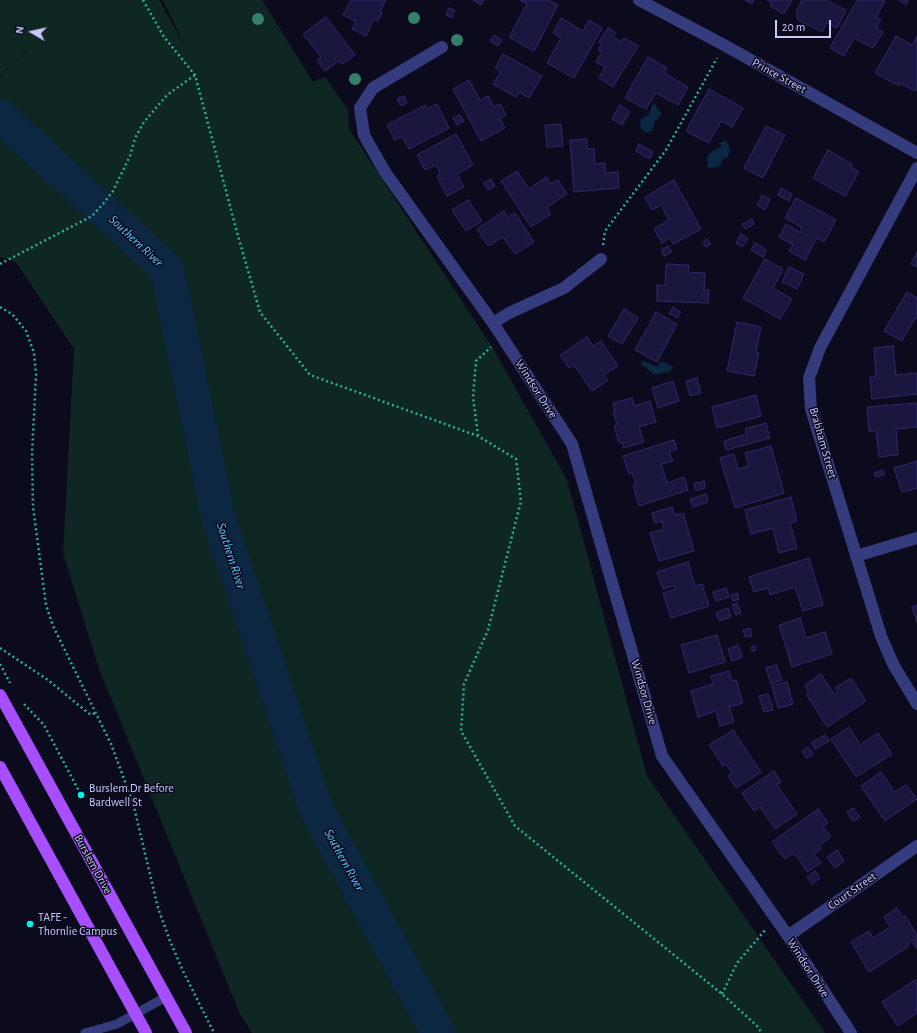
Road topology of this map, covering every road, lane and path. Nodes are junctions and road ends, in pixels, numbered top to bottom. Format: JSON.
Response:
{"nodes":[{"id":1,"x":143,"y":0,"type":"edge"},
{"id":2,"x":640,"y":0,"type":"edge"},
{"id":3,"x":724,"y":45,"type":"junction"},
{"id":4,"x":442,"y":47,"type":"dead end"},
{"id":5,"x":195,"y":75,"type":"junction"},
{"id":6,"x":917,"y":153,"type":"edge"},
{"id":7,"x":917,"y":168,"type":"edge"},
{"id":8,"x":601,"y":259,"type":"joint"},
{"id":9,"x":0,"y":264,"type":"edge"},
{"id":10,"x":0,"y":307,"type":"edge"},
{"id":11,"x":493,"y":323,"type":"junction"},
{"id":12,"x":502,"y":337,"type":"junction"},
{"id":13,"x":478,"y":436,"type":"junction"},
{"id":14,"x":917,"y":538,"type":"edge"},
{"id":15,"x":856,"y":556,"type":"junction"},
{"id":16,"x":0,"y":648,"type":"edge"},
{"id":17,"x":0,"y":664,"type":"edge"},
{"id":18,"x":14,"y":689,"type":"dead end"},
{"id":19,"x":0,"y":695,"type":"edge"},
{"id":20,"x":20,"y":699,"type":"dead end"},
{"id":21,"x":917,"y":704,"type":"edge"},
{"id":22,"x":95,"y":713,"type":"junction"},
{"id":23,"x":0,"y":767,"type":"edge"},
{"id":24,"x":79,"y":790,"type":"dead end"},
{"id":25,"x":917,"y":846,"type":"edge"},
{"id":26,"x":775,"y":919,"type":"junction"},
{"id":27,"x":788,"y":936,"type":"junction"},
{"id":28,"x":722,"y":994,"type":"junction"},
{"id":29,"x":166,"y":997,"type":"junction"},
{"id":30,"x":135,"y":1014,"type":"junction"},
{"id":31,"x":85,"y":1033,"type":"edge"},
{"id":32,"x":146,"y":1033,"type":"edge"},
{"id":33,"x":186,"y":1033,"type":"edge"},
{"id":34,"x":214,"y":1033,"type":"edge"},
{"id":35,"x":762,"y":1033,"type":"edge"},
{"id":36,"x":851,"y":1033,"type":"edge"}],
"edges":[{"from":1,"to":5,"type":"path"},
{"from":2,"to":3,"type":"street","name":"Prince Street"},
{"from":3,"to":6,"type":"street","name":"Prince Street"},
{"from":3,"to":8,"type":"path"},
{"from":4,"to":11,"type":"street","name":"Windsor Drive"},
{"from":5,"to":9,"type":"path"},
{"from":5,"to":13,"type":"path"},
{"from":7,"to":15,"type":"street","name":"Brabham Street"},
{"from":8,"to":11,"type":"street"},
{"from":10,"to":22,"type":"path"},
{"from":11,"to":12,"type":"street","name":"Windsor Drive"},
{"from":12,"to":13,"type":"path"},
{"from":12,"to":26,"type":"street","name":"Windsor Drive"},
{"from":13,"to":28,"type":"path"},
{"from":14,"to":15,"type":"street"},
{"from":15,"to":21,"type":"street","name":"Brabham Street"},
{"from":16,"to":22,"type":"path"},
{"from":17,"to":18,"type":"path"},
{"from":19,"to":29,"type":"main road","name":"Burslem Drive"},
{"from":20,"to":24,"type":"path"},
{"from":22,"to":34,"type":"path"},
{"from":23,"to":30,"type":"main road"},
{"from":25,"to":27,"type":"street","name":"Court Street"},
{"from":26,"to":27,"type":"street","name":"Windsor Drive"},
{"from":26,"to":28,"type":"path"},
{"from":27,"to":36,"type":"street","name":"Windsor Drive"},
{"from":28,"to":35,"type":"path"},
{"from":29,"to":30,"type":"lane"},
{"from":29,"to":33,"type":"main road","name":"Burslem Drive"},
{"from":30,"to":31,"type":"lane"},
{"from":30,"to":32,"type":"main road"}]}
